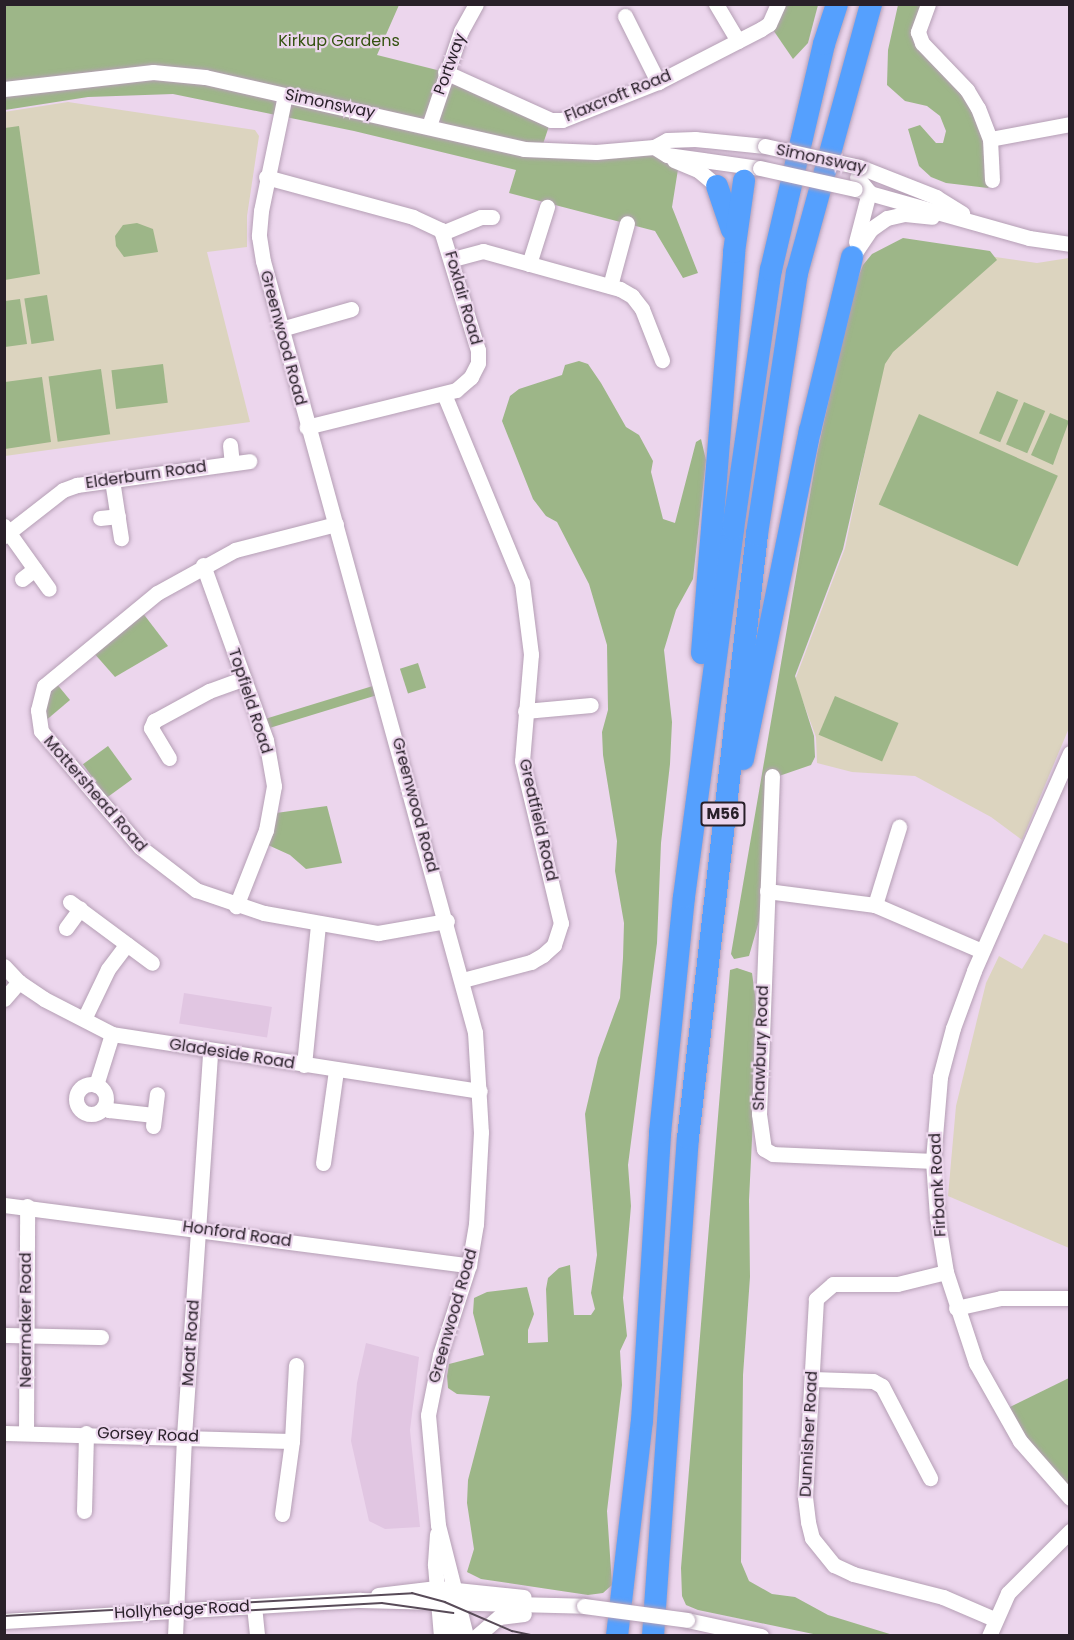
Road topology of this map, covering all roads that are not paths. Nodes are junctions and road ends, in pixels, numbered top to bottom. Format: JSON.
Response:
{"nodes":[{"id":1,"x":476,"y":4,"type":"edge"},
{"id":2,"x":716,"y":4,"type":"edge"},
{"id":3,"x":777,"y":4,"type":"edge"},
{"id":4,"x":837,"y":4,"type":"edge"},
{"id":5,"x":871,"y":4,"type":"edge"},
{"id":6,"x":928,"y":4,"type":"edge"},
{"id":7,"x":625,"y":16,"type":"dead end"},
{"id":8,"x":738,"y":41,"type":"junction"},
{"id":9,"x":445,"y":72,"type":"junction"},
{"id":10,"x":658,"y":82,"type":"junction"},
{"id":11,"x":4,"y":88,"type":"edge"},
{"id":12,"x":285,"y":95,"type":"junction"},
{"id":13,"x":1070,"y":124,"type":"edge"},
{"id":14,"x":429,"y":126,"type":"junction"},
{"id":15,"x":990,"y":139,"type":"junction"},
{"id":16,"x":758,"y":146,"type":"junction"},
{"id":17,"x":661,"y":151,"type":"junction"},
{"id":18,"x":750,"y":171,"type":"junction"},
{"id":19,"x":266,"y":177,"type":"junction"},
{"id":20,"x":992,"y":180,"type":"dead end"},
{"id":21,"x":860,"y":181,"type":"junction"},
{"id":22,"x":717,"y":186,"type":"joint"},
{"id":23,"x":546,"y":207,"type":"dead end"},
{"id":24,"x":492,"y":217,"type":"dead end"},
{"id":25,"x":627,"y":223,"type":"dead end"},
{"id":26,"x":977,"y":223,"type":"junction"},
{"id":27,"x":442,"y":233,"type":"junction"},
{"id":28,"x":1070,"y":244,"type":"edge"},
{"id":29,"x":734,"y":252,"type":"junction"},
{"id":30,"x":852,"y":256,"type":"junction"},
{"id":31,"x":453,"y":259,"type":"junction"},
{"id":32,"x":529,"y":264,"type":"junction"},
{"id":33,"x":610,"y":286,"type":"junction"},
{"id":34,"x":351,"y":309,"type":"dead end"},
{"id":35,"x":281,"y":329,"type":"junction"},
{"id":36,"x":662,"y":360,"type":"dead end"},
{"id":37,"x":444,"y":394,"type":"junction"},
{"id":38,"x":307,"y":427,"type":"junction"},
{"id":39,"x":230,"y":445,"type":"dead end"},
{"id":40,"x":249,"y":461,"type":"dead end"},
{"id":41,"x":232,"y":463,"type":"junction"},
{"id":42,"x":112,"y":480,"type":"junction"},
{"id":43,"x":118,"y":516,"type":"junction"},
{"id":44,"x":100,"y":518,"type":"dead end"},
{"id":45,"x":336,"y":524,"type":"junction"},
{"id":46,"x":6,"y":531,"type":"edge"},
{"id":47,"x":121,"y":537,"type":"dead end"},
{"id":48,"x":203,"y":565,"type":"junction"},
{"id":49,"x":35,"y":569,"type":"junction"},
{"id":50,"x":22,"y":579,"type":"dead end"},
{"id":51,"x":49,"y":589,"type":"dead end"},
{"id":52,"x":244,"y":678,"type":"junction"},
{"id":53,"x":591,"y":705,"type":"dead end"},
{"id":54,"x":525,"y":711,"type":"junction"},
{"id":55,"x":1070,"y":753,"type":"edge"},
{"id":56,"x":169,"y":758,"type":"dead end"},
{"id":57,"x":772,"y":776,"type":"dead end"},
{"id":58,"x":1063,"y":788,"type":"edge"},
{"id":59,"x":898,"y":827,"type":"dead end"},
{"id":60,"x":767,"y":891,"type":"junction"},
{"id":61,"x":684,"y":897,"type":"junction"},
{"id":62,"x":713,"y":899,"type":"junction"},
{"id":63,"x":875,"y":905,"type":"junction"},
{"id":64,"x":236,"y":906,"type":"junction"},
{"id":65,"x":447,"y":921,"type":"junction"},
{"id":66,"x":318,"y":924,"type":"junction"},
{"id":67,"x":66,"y":928,"type":"dead end"},
{"id":68,"x":127,"y":944,"type":"junction"},
{"id":69,"x":982,"y":951,"type":"junction"},
{"id":70,"x":152,"y":963,"type":"dead end"},
{"id":71,"x":4,"y":966,"type":"edge"},
{"id":72,"x":463,"y":980,"type":"junction"},
{"id":73,"x":19,"y":982,"type":"junction"},
{"id":74,"x":4,"y":999,"type":"edge"},
{"id":75,"x":84,"y":1019,"type":"junction"},
{"id":76,"x":112,"y":1034,"type":"junction"},
{"id":77,"x":210,"y":1052,"type":"junction"},
{"id":78,"x":304,"y":1065,"type":"junction"},
{"id":79,"x":336,"y":1070,"type":"junction"},
{"id":80,"x":96,"y":1084,"type":"junction"},
{"id":81,"x":480,"y":1091,"type":"junction"},
{"id":82,"x":157,"y":1094,"type":"dead end"},
{"id":83,"x":105,"y":1106,"type":"junction"},
{"id":84,"x":933,"y":1161,"type":"junction"},
{"id":85,"x":323,"y":1163,"type":"dead end"},
{"id":86,"x":4,"y":1205,"type":"edge"},
{"id":87,"x":27,"y":1206,"type":"junction"},
{"id":88,"x":198,"y":1229,"type":"junction"},
{"id":89,"x":469,"y":1266,"type":"junction"},
{"id":90,"x":946,"y":1272,"type":"junction"},
{"id":91,"x":1070,"y":1298,"type":"edge"},
{"id":92,"x":956,"y":1308,"type":"junction"},
{"id":93,"x":4,"y":1335,"type":"edge"},
{"id":94,"x":26,"y":1335,"type":"junction"},
{"id":95,"x":101,"y":1337,"type":"dead end"},
{"id":96,"x":296,"y":1365,"type":"dead end"},
{"id":97,"x":812,"y":1379,"type":"junction"},
{"id":98,"x":4,"y":1433,"type":"edge"},
{"id":99,"x":26,"y":1433,"type":"junction"},
{"id":100,"x":86,"y":1433,"type":"junction"},
{"id":101,"x":184,"y":1436,"type":"junction"},
{"id":102,"x":292,"y":1441,"type":"junction"},
{"id":103,"x":930,"y":1478,"type":"dead end"},
{"id":104,"x":1070,"y":1498,"type":"edge"},
{"id":105,"x":84,"y":1511,"type":"dead end"},
{"id":106,"x":282,"y":1514,"type":"dead end"},
{"id":107,"x":438,"y":1525,"type":"junction"},
{"id":108,"x":1070,"y":1531,"type":"edge"},
{"id":109,"x":437,"y":1588,"type":"junction"},
{"id":110,"x":360,"y":1600,"type":"junction"},
{"id":111,"x":451,"y":1601,"type":"junction"},
{"id":112,"x":254,"y":1606,"type":"junction"},
{"id":113,"x":584,"y":1606,"type":"junction"},
{"id":114,"x":176,"y":1610,"type":"junction"},
{"id":115,"x":994,"y":1619,"type":"junction"},
{"id":116,"x":4,"y":1621,"type":"edge"},
{"id":117,"x":175,"y":1635,"type":"edge"},
{"id":118,"x":257,"y":1635,"type":"edge"},
{"id":119,"x":441,"y":1635,"type":"edge"},
{"id":120,"x":453,"y":1635,"type":"edge"},
{"id":121,"x":466,"y":1635,"type":"edge"},
{"id":122,"x":477,"y":1635,"type":"edge"},
{"id":123,"x":617,"y":1635,"type":"edge"},
{"id":124,"x":653,"y":1635,"type":"edge"},
{"id":125,"x":761,"y":1635,"type":"edge"},
{"id":126,"x":989,"y":1635,"type":"edge"}],
"edges":[{"from":1,"to":9,"type":"street","name":"Portway"},
{"from":2,"to":8,"type":"street"},
{"from":3,"to":8,"type":"street","name":"Flaxcroft Road"},
{"from":4,"to":61,"type":"highway","number":"M56"},
{"from":5,"to":62,"type":"highway","number":"M56"},
{"from":6,"to":15,"type":"street"},
{"from":7,"to":10,"type":"street"},
{"from":8,"to":10,"type":"street","name":"Flaxcroft Road"},
{"from":9,"to":10,"type":"street","name":"Flaxcroft Road"},
{"from":9,"to":14,"type":"street","name":"Portway"},
{"from":11,"to":12,"type":"street","name":"Simonsway"},
{"from":12,"to":14,"type":"street","name":"Simonsway"},
{"from":12,"to":19,"type":"street","name":"Greenwood Road"},
{"from":13,"to":15,"type":"street"},
{"from":14,"to":17,"type":"street","name":"Simonsway"},
{"from":15,"to":20,"type":"street"},
{"from":16,"to":17,"type":"street","name":"Simonsway"},
{"from":16,"to":18,"type":"street"},
{"from":16,"to":21,"type":"street","name":"Simonsway","bridge":true},
{"from":17,"to":18,"type":"street","name":"Simonsway"},
{"from":17,"to":22,"type":"street"},
{"from":18,"to":21,"type":"street","name":"Simonsway","bridge":true},
{"from":18,"to":29,"type":"highway","number":"M56"},
{"from":19,"to":27,"type":"street","name":"Foxlair Road"},
{"from":19,"to":35,"type":"street","name":"Greenwood Road"},
{"from":21,"to":26,"type":"street","name":"Simonsway"},
{"from":21,"to":26,"type":"street","name":"Simonsway"},
{"from":21,"to":30,"type":"street"},
{"from":22,"to":29,"type":"highway","number":"M56"},
{"from":23,"to":32,"type":"street"},
{"from":24,"to":27,"type":"street"},
{"from":25,"to":33,"type":"street"},
{"from":26,"to":28,"type":"street","name":"Simonsway"},
{"from":26,"to":30,"type":"street"},
{"from":27,"to":31,"type":"street","name":"Foxlair Road"},
{"from":29,"to":61,"type":"highway","number":"M56"},
{"from":30,"to":62,"type":"highway","number":"M56"},
{"from":31,"to":32,"type":"street"},
{"from":31,"to":37,"type":"street","name":"Foxlair Road"},
{"from":32,"to":33,"type":"street"},
{"from":33,"to":36,"type":"street"},
{"from":34,"to":35,"type":"street"},
{"from":35,"to":38,"type":"street","name":"Greenwood Road"},
{"from":37,"to":38,"type":"street","name":"Foxlair Road"},
{"from":37,"to":54,"type":"street","name":"Greatfield Road"},
{"from":38,"to":45,"type":"street","name":"Greenwood Road"},
{"from":39,"to":41,"type":"street"},
{"from":40,"to":41,"type":"street","name":"Elderburn Road"},
{"from":41,"to":42,"type":"street","name":"Elderburn Road"},
{"from":42,"to":43,"type":"street"},
{"from":42,"to":46,"type":"street","name":"Elderburn Road"},
{"from":43,"to":44,"type":"street"},
{"from":43,"to":47,"type":"street"},
{"from":45,"to":48,"type":"street","name":"Mottershead Road"},
{"from":45,"to":65,"type":"street","name":"Greenwood Road"},
{"from":46,"to":49,"type":"street"},
{"from":48,"to":52,"type":"street","name":"Topfield Road"},
{"from":48,"to":64,"type":"street","name":"Mottershead Road"},
{"from":49,"to":50,"type":"street"},
{"from":49,"to":51,"type":"street"},
{"from":52,"to":56,"type":"street"},
{"from":52,"to":64,"type":"street","name":"Topfield Road"},
{"from":53,"to":54,"type":"street"},
{"from":54,"to":72,"type":"street","name":"Greatfield Road"},
{"from":55,"to":58,"type":"street","name":"Firbank Road"},
{"from":57,"to":60,"type":"street","name":"Shawbury Road"},
{"from":58,"to":69,"type":"street","name":"Firbank Road"},
{"from":59,"to":63,"type":"street"},
{"from":60,"to":63,"type":"street"},
{"from":60,"to":84,"type":"street","name":"Shawbury Road"},
{"from":61,"to":123,"type":"highway","number":"M56"},
{"from":62,"to":124,"type":"highway","number":"M56"},
{"from":63,"to":69,"type":"street"},
{"from":64,"to":66,"type":"street","name":"Mottershead Road"},
{"from":65,"to":66,"type":"street","name":"Mottershead Road"},
{"from":65,"to":72,"type":"street","name":"Greenwood Road"},
{"from":66,"to":78,"type":"street"},
{"from":67,"to":68,"type":"street"},
{"from":68,"to":70,"type":"street"},
{"from":68,"to":75,"type":"street"},
{"from":69,"to":84,"type":"street","name":"Firbank Road"},
{"from":71,"to":73,"type":"street","name":"Gladeside Road"},
{"from":72,"to":81,"type":"street","name":"Greenwood Road"},
{"from":73,"to":74,"type":"street"},
{"from":73,"to":75,"type":"street","name":"Gladeside Road"},
{"from":75,"to":76,"type":"street","name":"Gladeside Road"},
{"from":76,"to":77,"type":"street","name":"Gladeside Road"},
{"from":76,"to":80,"type":"street"},
{"from":77,"to":78,"type":"street","name":"Gladeside Road"},
{"from":77,"to":88,"type":"street","name":"Moat Road"},
{"from":78,"to":79,"type":"street","name":"Gladeside Road"},
{"from":79,"to":81,"type":"street","name":"Gladeside Road"},
{"from":79,"to":85,"type":"street"},
{"from":80,"to":83,"type":"street"},
{"from":80,"to":83,"type":"street"},
{"from":81,"to":89,"type":"street","name":"Greenwood Road"},
{"from":82,"to":83,"type":"street"},
{"from":84,"to":90,"type":"street","name":"Firbank Road"},
{"from":86,"to":87,"type":"street","name":"Honford Road"},
{"from":87,"to":88,"type":"street","name":"Honford Road"},
{"from":87,"to":94,"type":"street","name":"Nearmaker Road"},
{"from":88,"to":89,"type":"street","name":"Honford Road"},
{"from":88,"to":101,"type":"street","name":"Moat Road"},
{"from":89,"to":107,"type":"street","name":"Greenwood Road"},
{"from":90,"to":92,"type":"street","name":"Firbank Road"},
{"from":90,"to":97,"type":"street","name":"Dunnisher Road"},
{"from":91,"to":92,"type":"street"},
{"from":92,"to":104,"type":"street","name":"Firbank Road"},
{"from":93,"to":94,"type":"street"},
{"from":94,"to":95,"type":"street"},
{"from":94,"to":99,"type":"street","name":"Nearmaker Road"},
{"from":96,"to":102,"type":"street"},
{"from":97,"to":103,"type":"street"},
{"from":97,"to":115,"type":"street","name":"Dunnisher Road"},
{"from":98,"to":99,"type":"street","name":"Gorsey Road"},
{"from":99,"to":100,"type":"street","name":"Gorsey Road"},
{"from":100,"to":101,"type":"street","name":"Gorsey Road"},
{"from":100,"to":105,"type":"street"},
{"from":101,"to":102,"type":"street","name":"Gorsey Road"},
{"from":101,"to":114,"type":"street","name":"Moat Road"},
{"from":102,"to":106,"type":"street"},
{"from":107,"to":109,"type":"street","name":"Greenwood Road"},
{"from":107,"to":111,"type":"street","name":"Greenwood Road"},
{"from":108,"to":115,"type":"street"},
{"from":109,"to":110,"type":"street","name":"Hollyhedge Road"},
{"from":109,"to":111,"type":"street","name":"Greenwood Road"},
{"from":110,"to":111,"type":"street","name":"Hollyhedge Road"},
{"from":110,"to":112,"type":"street","name":"Hollyhedge Road"},
{"from":111,"to":113,"type":"street","name":"Hollyhedge Road"},
{"from":111,"to":119,"type":"street","name":"Greenwood Road"},
{"from":111,"to":120,"type":"street"},
{"from":111,"to":121,"type":"street","name":"Greenwood Road"},
{"from":112,"to":114,"type":"street","name":"Hollyhedge Road"},
{"from":112,"to":118,"type":"street"},
{"from":113,"to":122,"type":"street"},
{"from":113,"to":125,"type":"street","name":"Hollyhedge Road","bridge":true},
{"from":114,"to":116,"type":"street","name":"Hollyhedge Road"},
{"from":114,"to":117,"type":"street","name":"Moat Road"},
{"from":115,"to":126,"type":"street"}]}
